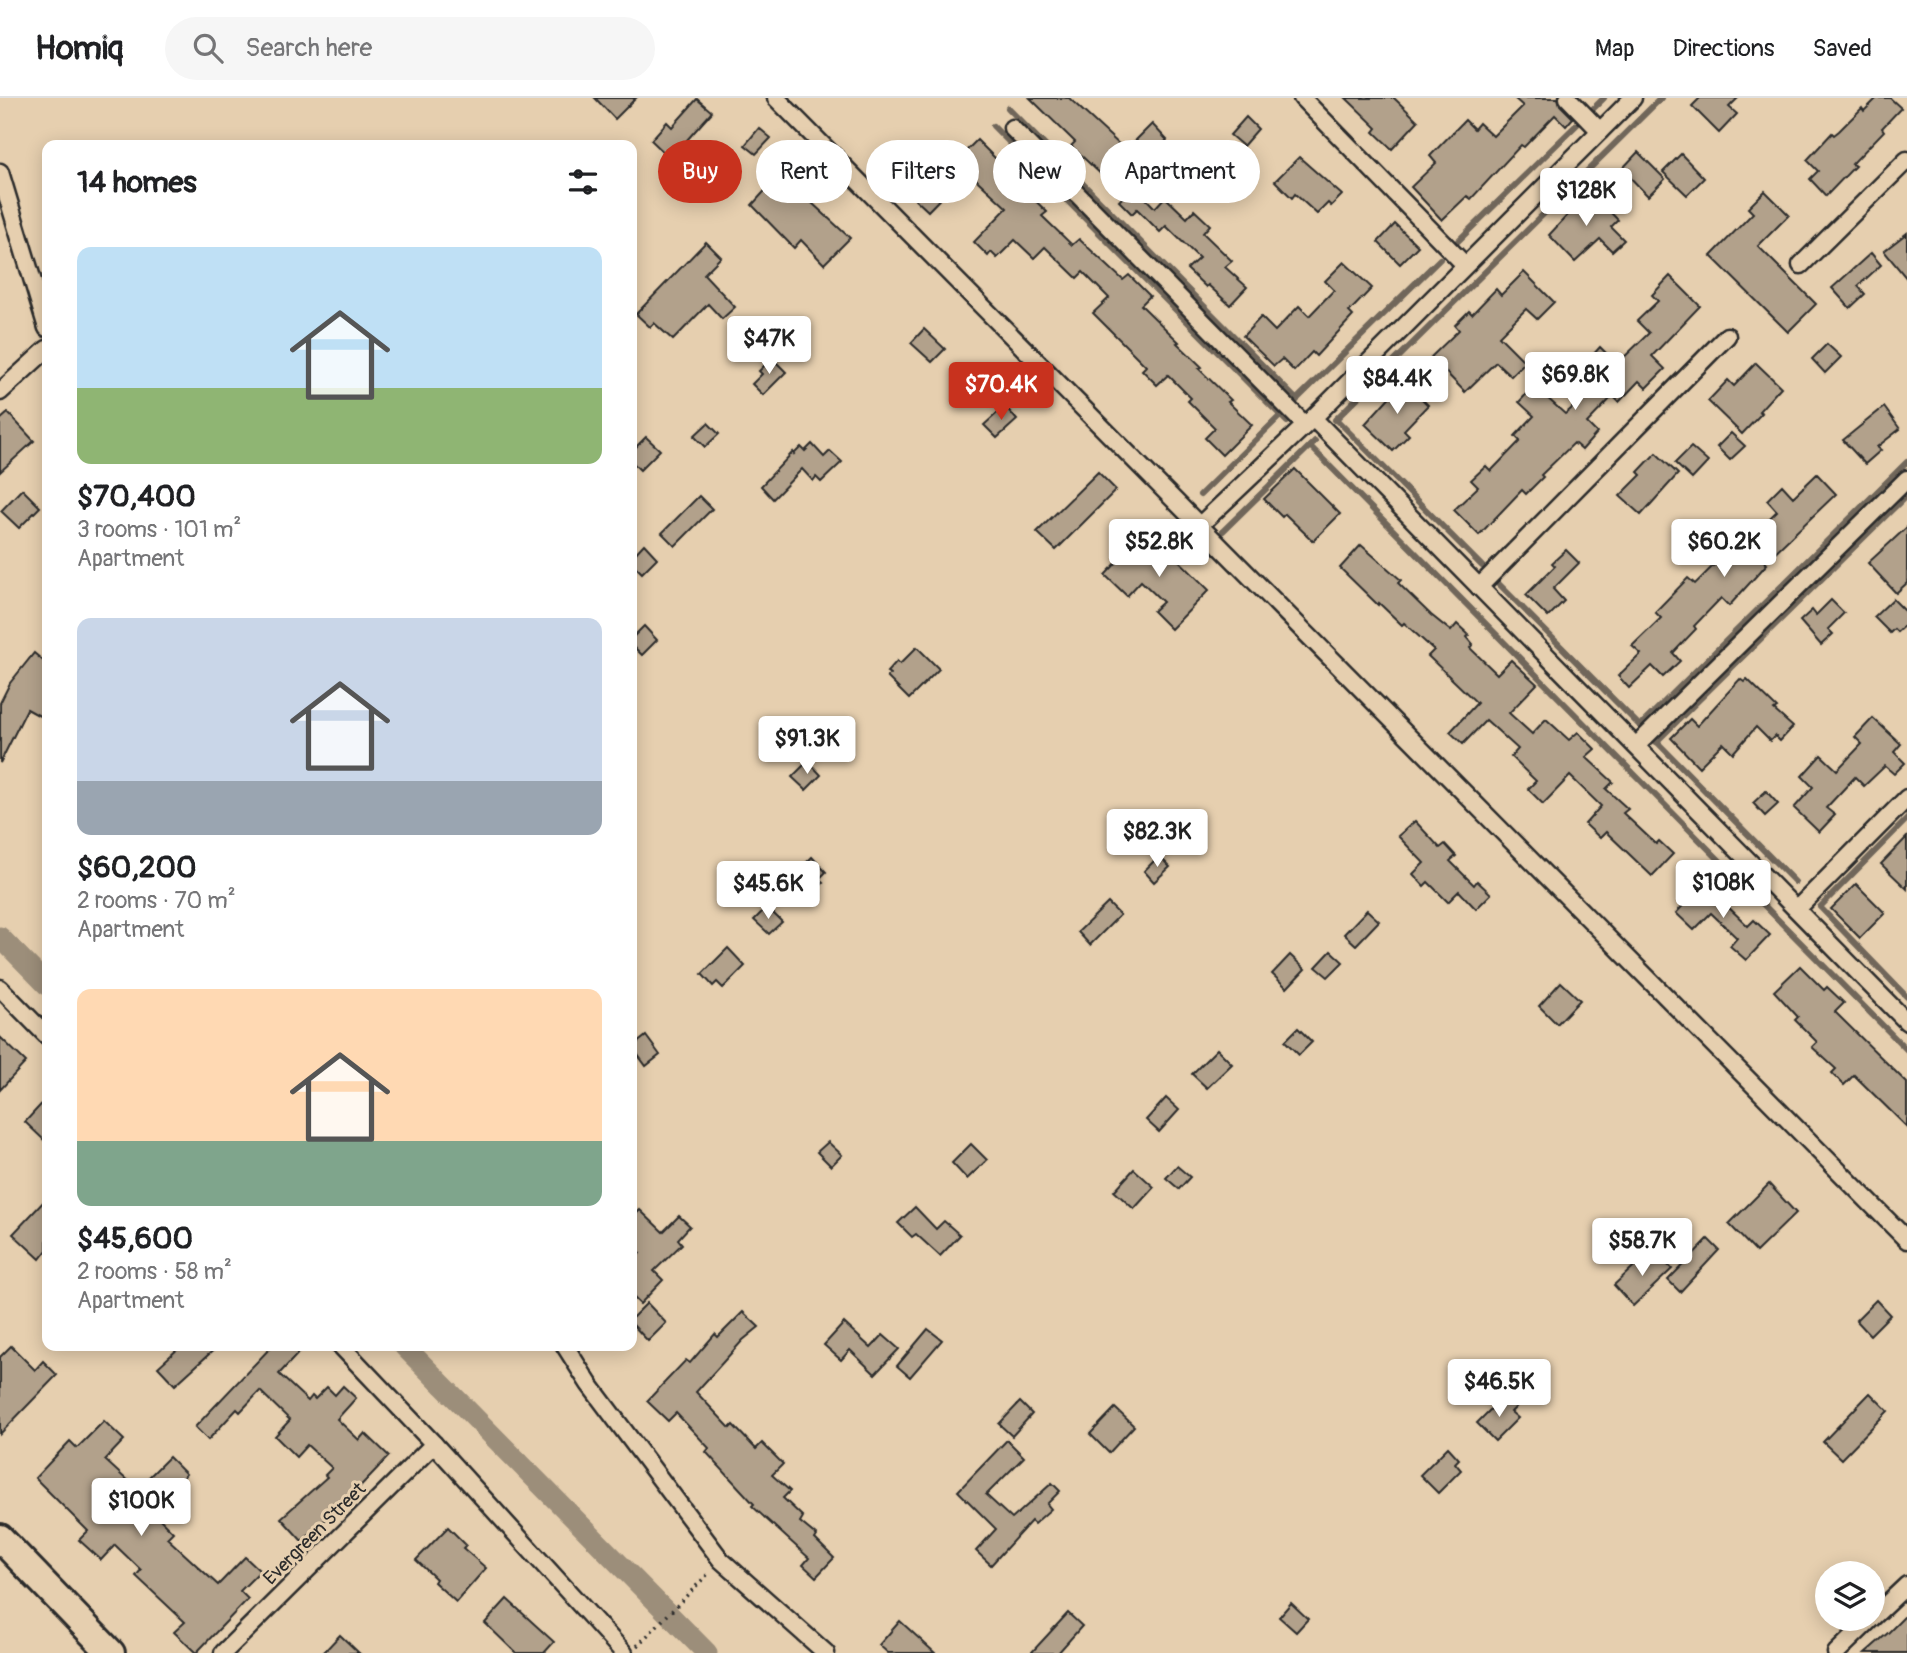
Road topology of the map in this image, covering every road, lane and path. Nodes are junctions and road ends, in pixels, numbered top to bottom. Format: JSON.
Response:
{"nodes":[{"id":1,"x":776,"y":98,"type":"edge"},
{"id":2,"x":1302,"y":98,"type":"edge"},
{"id":3,"x":1568,"y":98,"type":"edge"},
{"id":4,"x":1633,"y":98,"type":"edge"},
{"id":5,"x":1012,"y":128,"type":"dead end"},
{"id":6,"x":1600,"y":131,"type":"junction"},
{"id":7,"x":1907,"y":160,"type":"edge"},
{"id":8,"x":0,"y":172,"type":"edge"},
{"id":9,"x":1465,"y":265,"type":"junction"},
{"id":10,"x":1801,"y":265,"type":"dead end"},
{"id":11,"x":42,"y":311,"type":"edge"},
{"id":12,"x":1727,"y":336,"type":"dead end"},
{"id":13,"x":42,"y":354,"type":"edge"},
{"id":14,"x":0,"y":392,"type":"edge"},
{"id":15,"x":1309,"y":422,"type":"junction"},
{"id":16,"x":1907,"y":479,"type":"edge"},
{"id":17,"x":1198,"y":527,"type":"junction"},
{"id":18,"x":1479,"y":587,"type":"junction"},
{"id":19,"x":1636,"y":746,"type":"junction"},
{"id":20,"x":1907,"y":798,"type":"edge"},
{"id":21,"x":1797,"y":909,"type":"junction"},
{"id":22,"x":0,"y":988,"type":"edge"},
{"id":23,"x":1907,"y":1021,"type":"edge"},
{"id":24,"x":42,"y":1031,"type":"edge"},
{"id":25,"x":1907,"y":1240,"type":"edge"},
{"id":26,"x":346,"y":1351,"type":"edge"},
{"id":27,"x":568,"y":1351,"type":"edge"},
{"id":28,"x":434,"y":1444,"type":"junction"},
{"id":29,"x":0,"y":1538,"type":"edge"},
{"id":30,"x":721,"y":1560,"type":"junction"},
{"id":31,"x":1907,"y":1585,"type":"edge"},
{"id":32,"x":1885,"y":1606,"type":"edge"},
{"id":33,"x":1859,"y":1631,"type":"edge"},
{"id":34,"x":643,"y":1641,"type":"dead end"},
{"id":35,"x":111,"y":1653,"type":"edge"},
{"id":36,"x":223,"y":1653,"type":"edge"},
{"id":37,"x":624,"y":1653,"type":"edge"},
{"id":38,"x":826,"y":1653,"type":"edge"},
{"id":39,"x":1836,"y":1653,"type":"edge"}],
"edges":[{"from":1,"to":17,"type":"street"},
{"from":2,"to":9,"type":"street"},
{"from":3,"to":6,"type":"street"},
{"from":4,"to":6,"type":"street"},
{"from":5,"to":15,"type":"street"},
{"from":6,"to":9,"type":"street"},
{"from":7,"to":10,"type":"street"},
{"from":8,"to":11,"type":"street"},
{"from":9,"to":15,"type":"street"},
{"from":12,"to":18,"type":"street"},
{"from":13,"to":14,"type":"street"},
{"from":15,"to":17,"type":"street"},
{"from":15,"to":18,"type":"street"},
{"from":16,"to":19,"type":"street"},
{"from":17,"to":25,"type":"street"},
{"from":18,"to":19,"type":"street"},
{"from":19,"to":21,"type":"street"},
{"from":20,"to":21,"type":"street"},
{"from":21,"to":23,"type":"street"},
{"from":22,"to":24,"type":"street"},
{"from":26,"to":28,"type":"street"},
{"from":27,"to":30,"type":"street"},
{"from":28,"to":36,"type":"street","name":"Evergreen Street"},
{"from":28,"to":37,"type":"street"},
{"from":29,"to":35,"type":"main road"},
{"from":30,"to":34,"type":"path"},
{"from":30,"to":38,"type":"street"},
{"from":31,"to":32,"type":"street"},
{"from":33,"to":39,"type":"street"}]}
